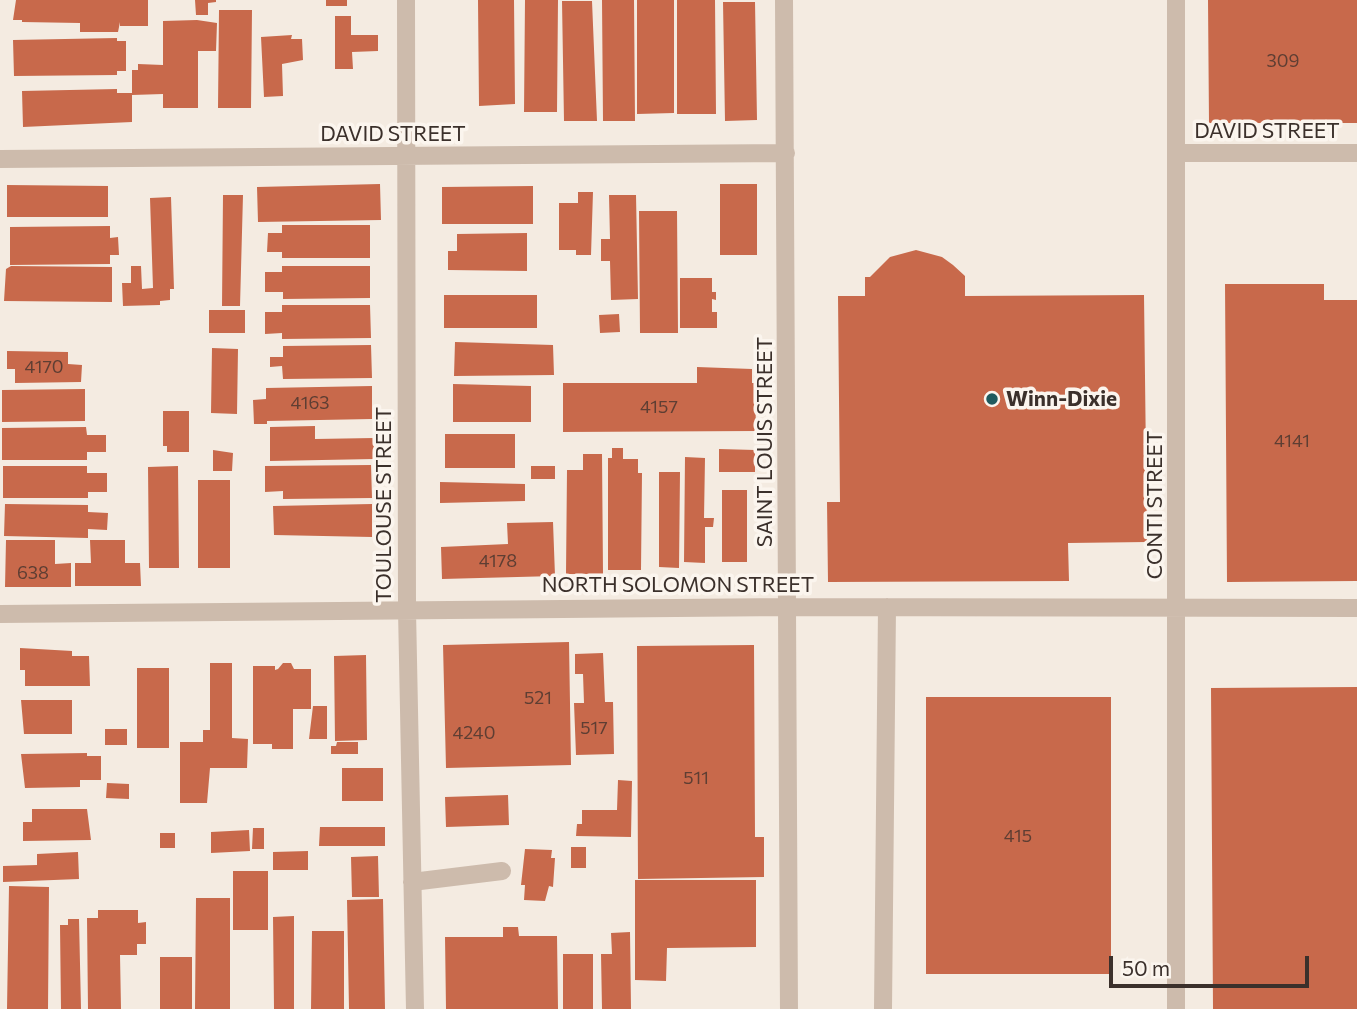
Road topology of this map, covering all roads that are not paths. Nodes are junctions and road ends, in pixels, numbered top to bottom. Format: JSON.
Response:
{"nodes":[{"id":1,"x":406,"y":0,"type":"edge"},
{"id":2,"x":784,"y":0,"type":"edge"},
{"id":3,"x":1176,"y":0,"type":"edge"},
{"id":4,"x":786,"y":153,"type":"junction"},
{"id":5,"x":1176,"y":153,"type":"junction"},
{"id":6,"x":1357,"y":153,"type":"edge"},
{"id":7,"x":407,"y":157,"type":"junction"},
{"id":8,"x":0,"y":159,"type":"edge"},
{"id":9,"x":1179,"y":606,"type":"junction"},
{"id":10,"x":788,"y":607,"type":"junction"},
{"id":11,"x":887,"y":607,"type":"junction"},
{"id":12,"x":1357,"y":608,"type":"edge"},
{"id":13,"x":407,"y":610,"type":"junction"},
{"id":14,"x":0,"y":614,"type":"edge"},
{"id":15,"x":502,"y":871,"type":"dead end"},
{"id":16,"x":412,"y":882,"type":"junction"},
{"id":17,"x":415,"y":1009,"type":"edge"},
{"id":18,"x":789,"y":1009,"type":"edge"},
{"id":19,"x":883,"y":1009,"type":"edge"},
{"id":20,"x":1176,"y":1009,"type":"edge"}],
"edges":[{"from":1,"to":7,"type":"street","name":"TOULOUSE STREET"},
{"from":2,"to":4,"type":"street","name":"SAINT LOUIS STREET"},
{"from":3,"to":5,"type":"street","name":"CONTI STREET"},
{"from":4,"to":7,"type":"street","name":"DAVID STREET"},
{"from":4,"to":10,"type":"street","name":"SAINT LOUIS STREET"},
{"from":5,"to":6,"type":"street","name":"DAVID STREET"},
{"from":5,"to":9,"type":"street","name":"CONTI STREET"},
{"from":7,"to":8,"type":"street","name":"DAVID STREET"},
{"from":7,"to":13,"type":"street","name":"TOULOUSE STREET"},
{"from":9,"to":11,"type":"street","name":"NORTH SOLOMON STREET"},
{"from":9,"to":12,"type":"street","name":"NORTH SOLOMON STREET"},
{"from":9,"to":20,"type":"street","name":"CONTI STREET"},
{"from":10,"to":11,"type":"street","name":"NORTH SOLOMON STREET"},
{"from":10,"to":13,"type":"street","name":"NORTH SOLOMON STREET"},
{"from":10,"to":18,"type":"street","name":"SAINT LOUIS STREET"},
{"from":11,"to":19,"type":"street"},
{"from":13,"to":14,"type":"street","name":"NORTH SOLOMON STREET"},
{"from":13,"to":16,"type":"street","name":"TOULOUSE STREET"},
{"from":15,"to":16,"type":"street"},
{"from":16,"to":17,"type":"street","name":"TOULOUSE STREET"}]}
